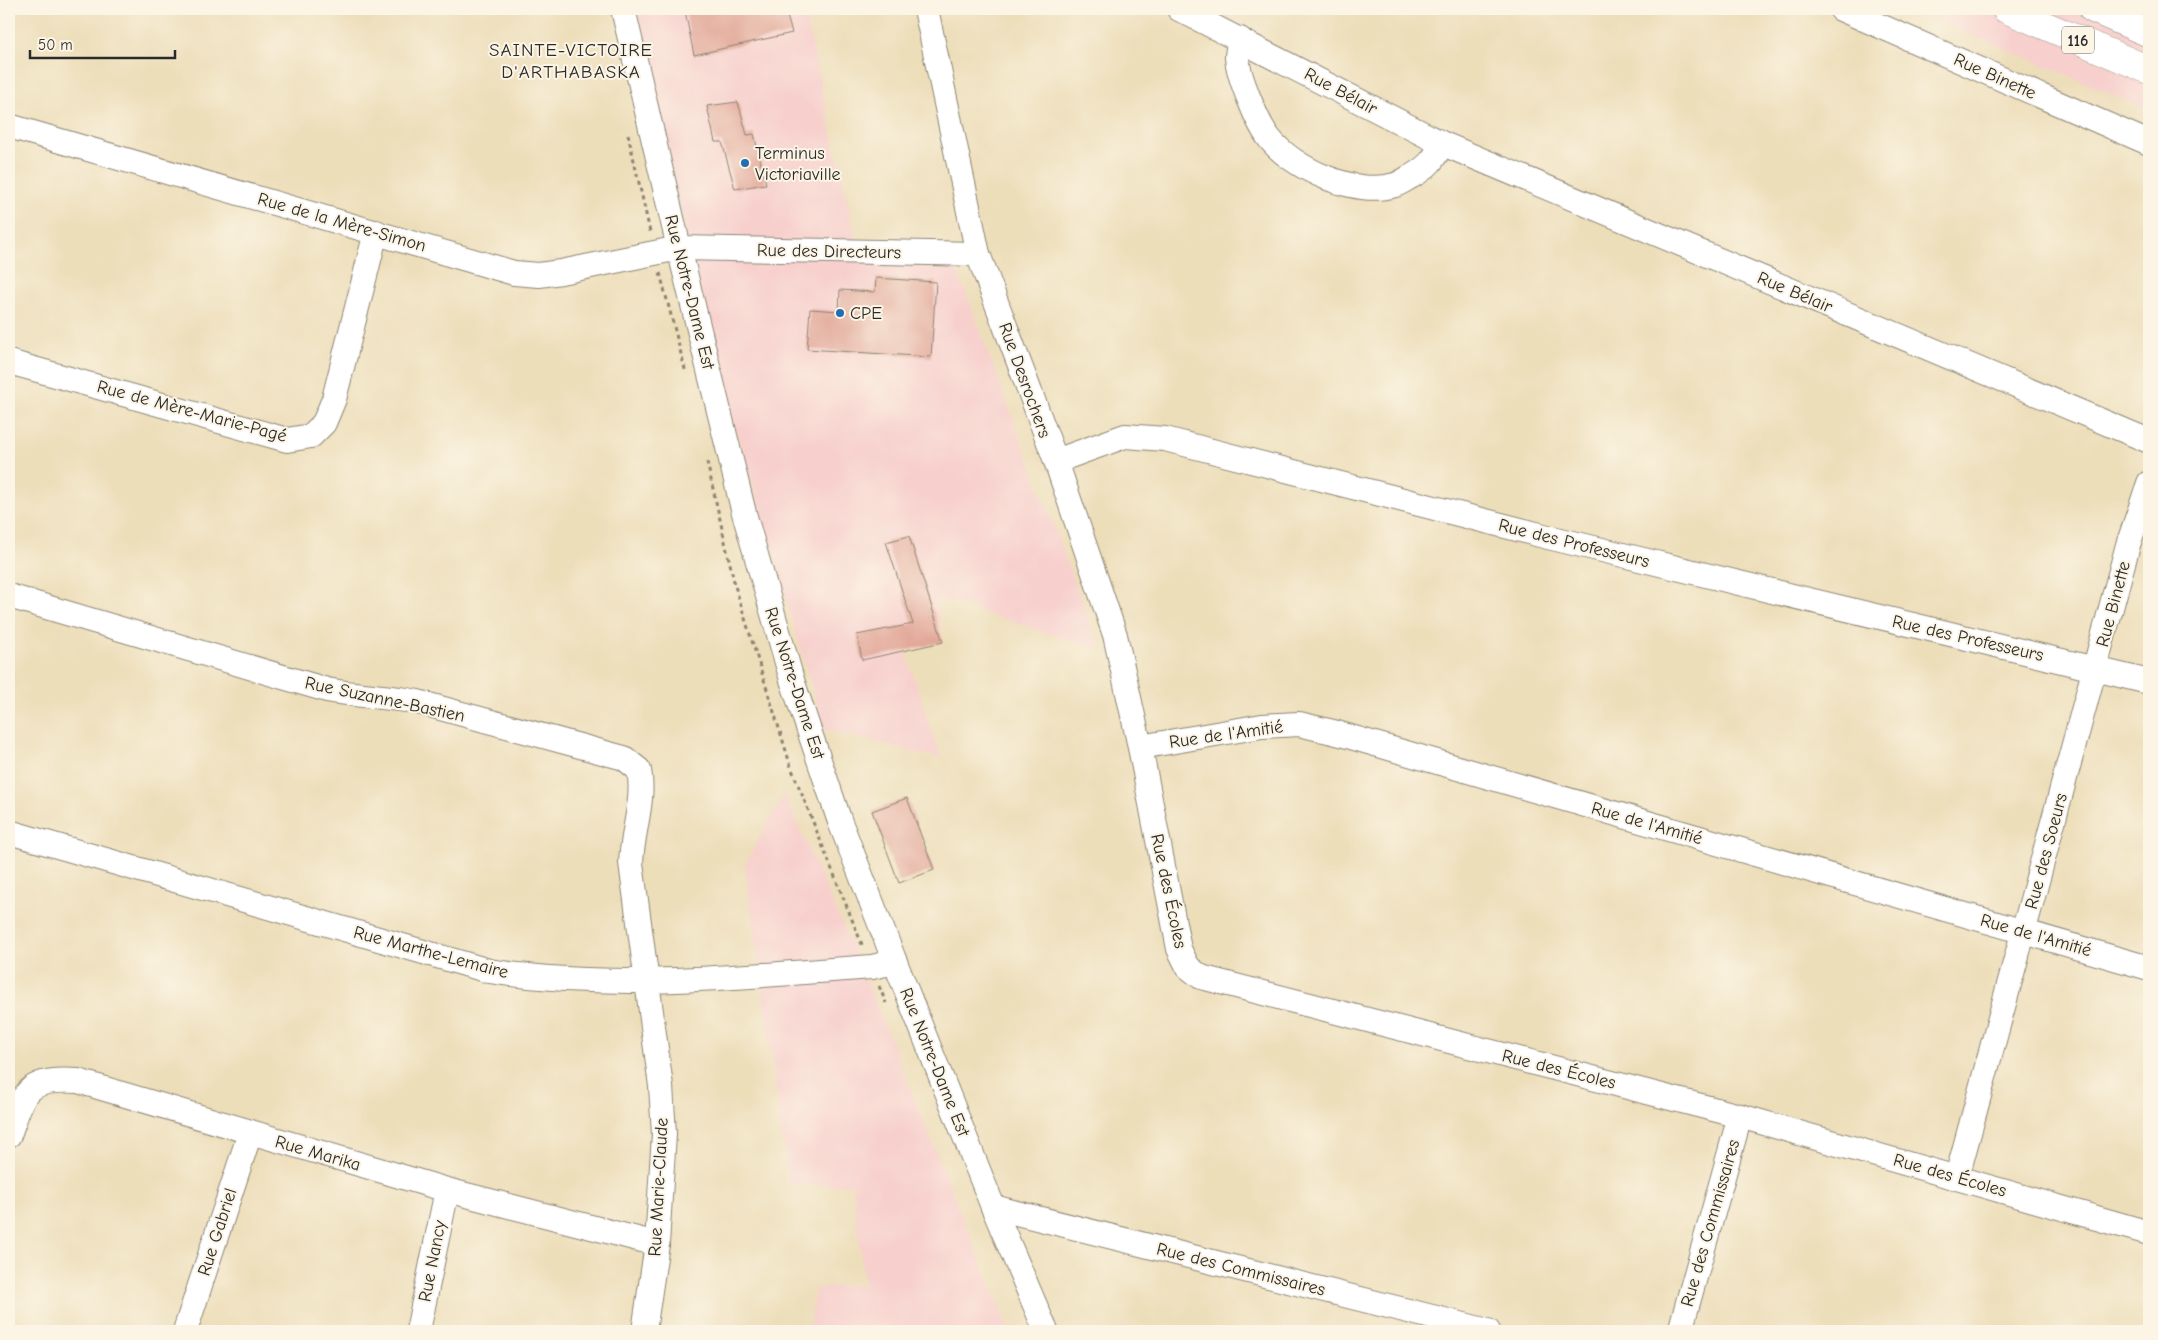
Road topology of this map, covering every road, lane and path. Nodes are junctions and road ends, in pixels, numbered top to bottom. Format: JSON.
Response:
{"nodes":[{"id":1,"x":623,"y":9,"type":"edge"},
{"id":2,"x":926,"y":9,"type":"edge"},
{"id":3,"x":1179,"y":9,"type":"edge"},
{"id":4,"x":1842,"y":9,"type":"edge"},
{"id":5,"x":2006,"y":9,"type":"edge"},
{"id":6,"x":2093,"y":9,"type":"edge"},
{"id":7,"x":2149,"y":33,"type":"edge"},
{"id":8,"x":1240,"y":39,"type":"junction"},
{"id":9,"x":2149,"y":70,"type":"edge"},
{"id":10,"x":9,"y":126,"type":"edge"},
{"id":11,"x":1441,"y":143,"type":"junction"},
{"id":12,"x":2149,"y":143,"type":"edge"},
{"id":13,"x":376,"y":232,"type":"junction"},
{"id":14,"x":679,"y":248,"type":"junction"},
{"id":15,"x":978,"y":254,"type":"junction"},
{"id":16,"x":9,"y":362,"type":"edge"},
{"id":17,"x":2149,"y":441,"type":"edge"},
{"id":18,"x":1056,"y":461,"type":"junction"},
{"id":19,"x":2149,"y":483,"type":"edge"},
{"id":20,"x":9,"y":596,"type":"edge"},
{"id":21,"x":2096,"y":669,"type":"junction"},
{"id":22,"x":2149,"y":682,"type":"edge"},
{"id":23,"x":1140,"y":747,"type":"junction"},
{"id":24,"x":9,"y":832,"type":"edge"},
{"id":25,"x":2024,"y":932,"type":"junction"},
{"id":26,"x":895,"y":962,"type":"junction"},
{"id":27,"x":2149,"y":968,"type":"edge"},
{"id":28,"x":648,"y":982,"type":"junction"},
{"id":29,"x":1740,"y":1116,"type":"junction"},
{"id":30,"x":250,"y":1133,"type":"junction"},
{"id":31,"x":9,"y":1135,"type":"edge"},
{"id":32,"x":1957,"y":1177,"type":"junction"},
{"id":33,"x":447,"y":1190,"type":"junction"},
{"id":34,"x":993,"y":1207,"type":"junction"},
{"id":35,"x":2149,"y":1233,"type":"edge"},
{"id":36,"x":657,"y":1244,"type":"junction"},
{"id":37,"x":184,"y":1331,"type":"edge"},
{"id":38,"x":418,"y":1331,"type":"edge"},
{"id":39,"x":644,"y":1331,"type":"edge"},
{"id":40,"x":1046,"y":1331,"type":"edge"},
{"id":41,"x":1488,"y":1331,"type":"edge"},
{"id":42,"x":1680,"y":1331,"type":"edge"}],
"edges":[{"from":1,"to":14,"type":"street","name":"Rue Notre-Dame Est"},
{"from":2,"to":15,"type":"street","name":"Rue Desrochers"},
{"from":3,"to":8,"type":"street","name":"Rue Bélair"},
{"from":4,"to":12,"type":"street","name":"Rue Binette"},
{"from":5,"to":9,"type":"main road","number":"116"},
{"from":6,"to":7,"type":"main road","number":"116"},
{"from":8,"to":11,"type":"street","name":"Rue Bélair"},
{"from":8,"to":11,"type":"street"},
{"from":10,"to":13,"type":"street","name":"Rue de la Mère-Simon"},
{"from":11,"to":17,"type":"street","name":"Rue Bélair"},
{"from":13,"to":14,"type":"street","name":"Rue de la Mère-Simon"},
{"from":13,"to":16,"type":"street","name":"Rue de Mère-Marie-Pagé"},
{"from":14,"to":15,"type":"street","name":"Rue des Directeurs"},
{"from":14,"to":26,"type":"street","name":"Rue Notre-Dame Est"},
{"from":15,"to":18,"type":"street","name":"Rue Desrochers"},
{"from":18,"to":21,"type":"street","name":"Rue des Professeurs"},
{"from":18,"to":23,"type":"street","name":"Rue Desrochers"},
{"from":19,"to":21,"type":"street","name":"Rue Binette"},
{"from":20,"to":28,"type":"street","name":"Rue Suzanne-Bastien"},
{"from":21,"to":22,"type":"street","name":"Rue des Professeurs"},
{"from":21,"to":25,"type":"street","name":"Rue des Soeurs"},
{"from":23,"to":25,"type":"street","name":"Rue de l'Amitié"},
{"from":23,"to":29,"type":"street","name":"Rue des Écoles"},
{"from":24,"to":28,"type":"street","name":"Rue Marthe-Lemaire"},
{"from":25,"to":27,"type":"street","name":"Rue de l'Amitié"},
{"from":25,"to":32,"type":"street","name":"Rue des Soeurs"},
{"from":26,"to":28,"type":"street","name":"Rue Marthe-Lemaire"},
{"from":26,"to":34,"type":"street","name":"Rue Notre-Dame Est"},
{"from":28,"to":36,"type":"street","name":"Rue Marie-Claude"},
{"from":29,"to":32,"type":"street","name":"Rue des Écoles"},
{"from":29,"to":42,"type":"street","name":"Rue des Commissaires"},
{"from":30,"to":31,"type":"street","name":"Rue Marika"},
{"from":30,"to":33,"type":"street","name":"Rue Marika"},
{"from":30,"to":37,"type":"street","name":"Rue Gabriel"},
{"from":32,"to":35,"type":"street","name":"Rue des Écoles"},
{"from":33,"to":36,"type":"street","name":"Rue Marika"},
{"from":33,"to":38,"type":"street","name":"Rue Nancy"},
{"from":34,"to":40,"type":"street","name":"Rue Notre-Dame Est"},
{"from":34,"to":41,"type":"street","name":"Rue des Commissaires"},
{"from":36,"to":39,"type":"street","name":"Rue Marie-Claude"}]}
